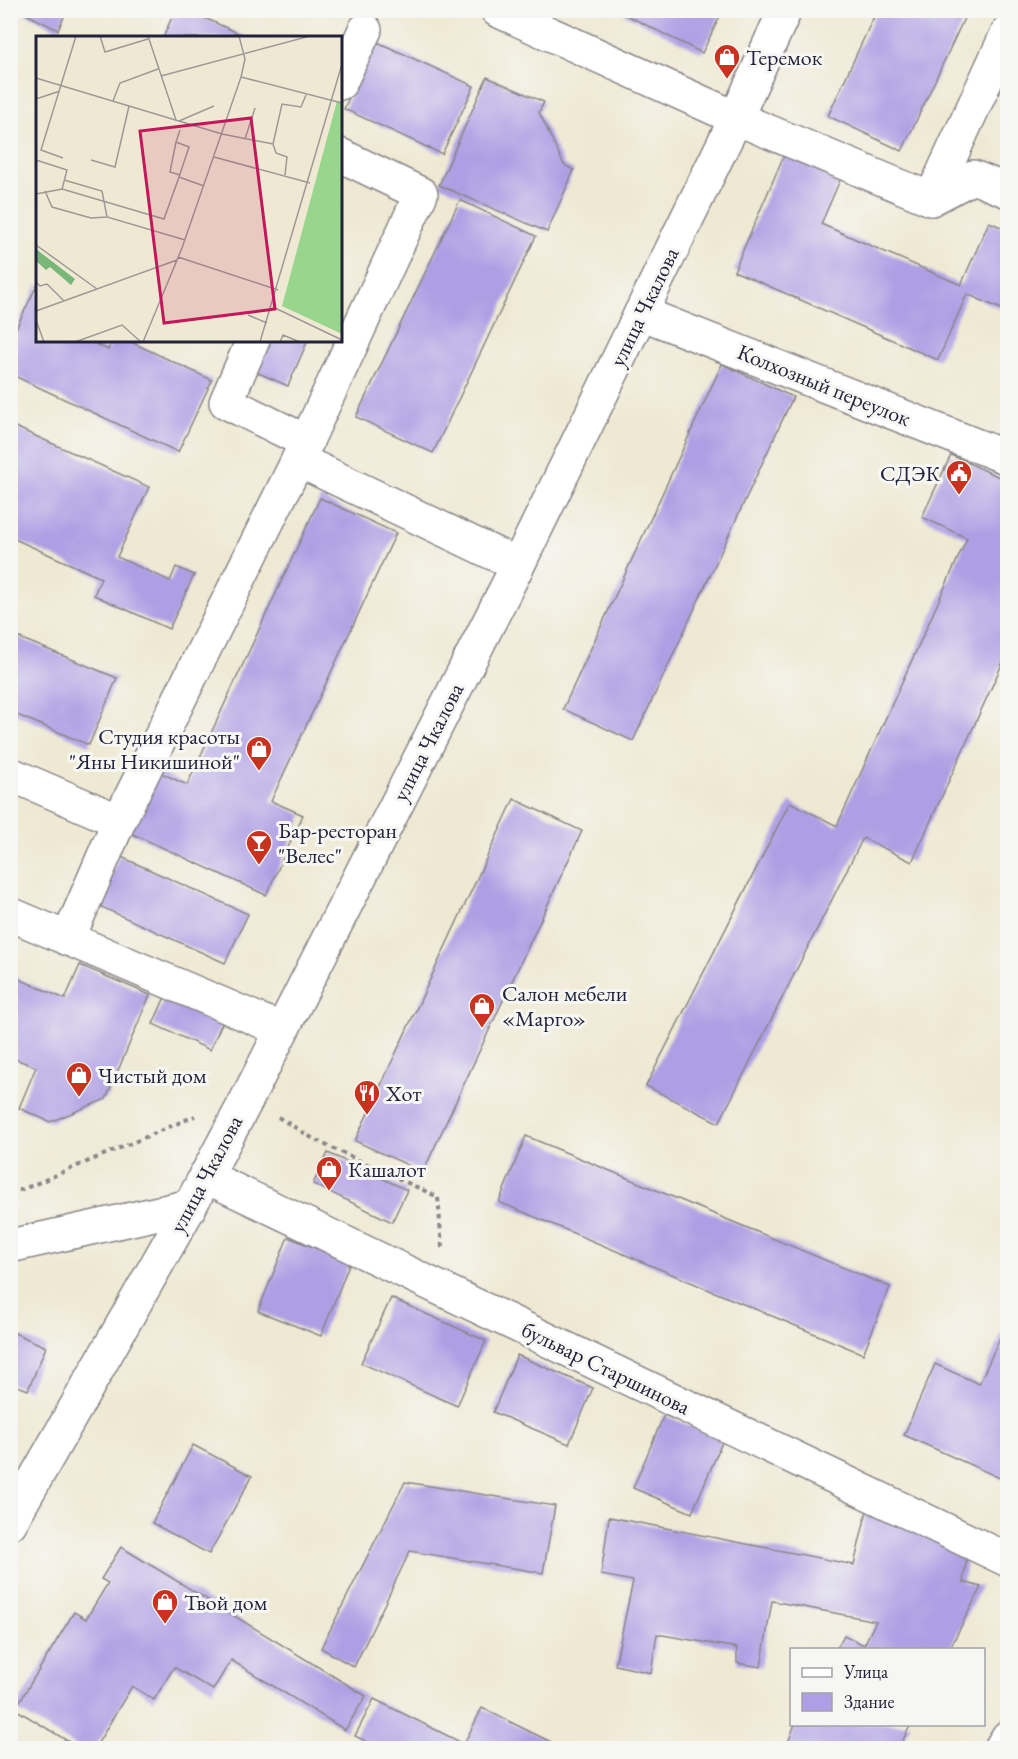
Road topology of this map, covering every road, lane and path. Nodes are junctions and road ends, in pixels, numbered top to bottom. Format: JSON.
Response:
{"nodes":[{"id":1,"x":496,"y":10,"type":"edge"},
{"id":2,"x":785,"y":10,"type":"edge"},
{"id":3,"x":365,"y":30,"type":"dead end"},
{"id":4,"x":1008,"y":32,"type":"edge"},
{"id":5,"x":342,"y":79,"type":"edge"},
{"id":6,"x":736,"y":118,"type":"junction"},
{"id":7,"x":342,"y":156,"type":"edge"},
{"id":8,"x":1008,"y":191,"type":"edge"},
{"id":9,"x":931,"y":199,"type":"junction"},
{"id":10,"x":641,"y":313,"type":"junction"},
{"id":11,"x":252,"y":342,"type":"edge"},
{"id":12,"x":303,"y":451,"type":"junction"},
{"id":13,"x":1008,"y":458,"type":"edge"},
{"id":14,"x":518,"y":565,"type":"junction"},
{"id":15,"x":10,"y":774,"type":"edge"},
{"id":16,"x":119,"y":821,"type":"junction"},
{"id":17,"x":10,"y":914,"type":"edge"},
{"id":18,"x":69,"y":939,"type":"junction"},
{"id":19,"x":280,"y":1029,"type":"junction"},
{"id":20,"x":205,"y":1176,"type":"junction"},
{"id":21,"x":190,"y":1206,"type":"junction"},
{"id":22,"x":10,"y":1246,"type":"edge"},
{"id":23,"x":10,"y":1523,"type":"edge"},
{"id":24,"x":1008,"y":1560,"type":"edge"},
{"id":25,"x":1008,"y":1737,"type":"edge"},
{"id":26,"x":1001,"y":1749,"type":"edge"}],
"edges":[{"from":1,"to":6,"type":"main road"},
{"from":2,"to":6,"type":"main road","name":"улица Чкалова"},
{"from":3,"to":5,"type":"main road"},
{"from":4,"to":9,"type":"main road"},
{"from":6,"to":9,"type":"main road"},
{"from":6,"to":10,"type":"main road","name":"улица Чкалова"},
{"from":7,"to":12,"type":"main road"},
{"from":8,"to":9,"type":"main road"},
{"from":10,"to":13,"type":"main road","name":"Колхозный переулок"},
{"from":10,"to":14,"type":"main road","name":"улица Чкалова"},
{"from":11,"to":12,"type":"main road"},
{"from":12,"to":14,"type":"main road"},
{"from":12,"to":16,"type":"main road"},
{"from":14,"to":19,"type":"main road","name":"улица Чкалова"},
{"from":15,"to":16,"type":"main road"},
{"from":16,"to":18,"type":"main road"},
{"from":17,"to":18,"type":"main road"},
{"from":18,"to":19,"type":"main road"},
{"from":19,"to":20,"type":"main road","name":"улица Чкалова"},
{"from":20,"to":21,"type":"main road","name":"улица Чкалова"},
{"from":20,"to":24,"type":"main road","name":"бульвар Старшинова"},
{"from":21,"to":22,"type":"main road"},
{"from":21,"to":23,"type":"main road","name":"улица Чкалова"},
{"from":25,"to":26,"type":"main road"}]}
